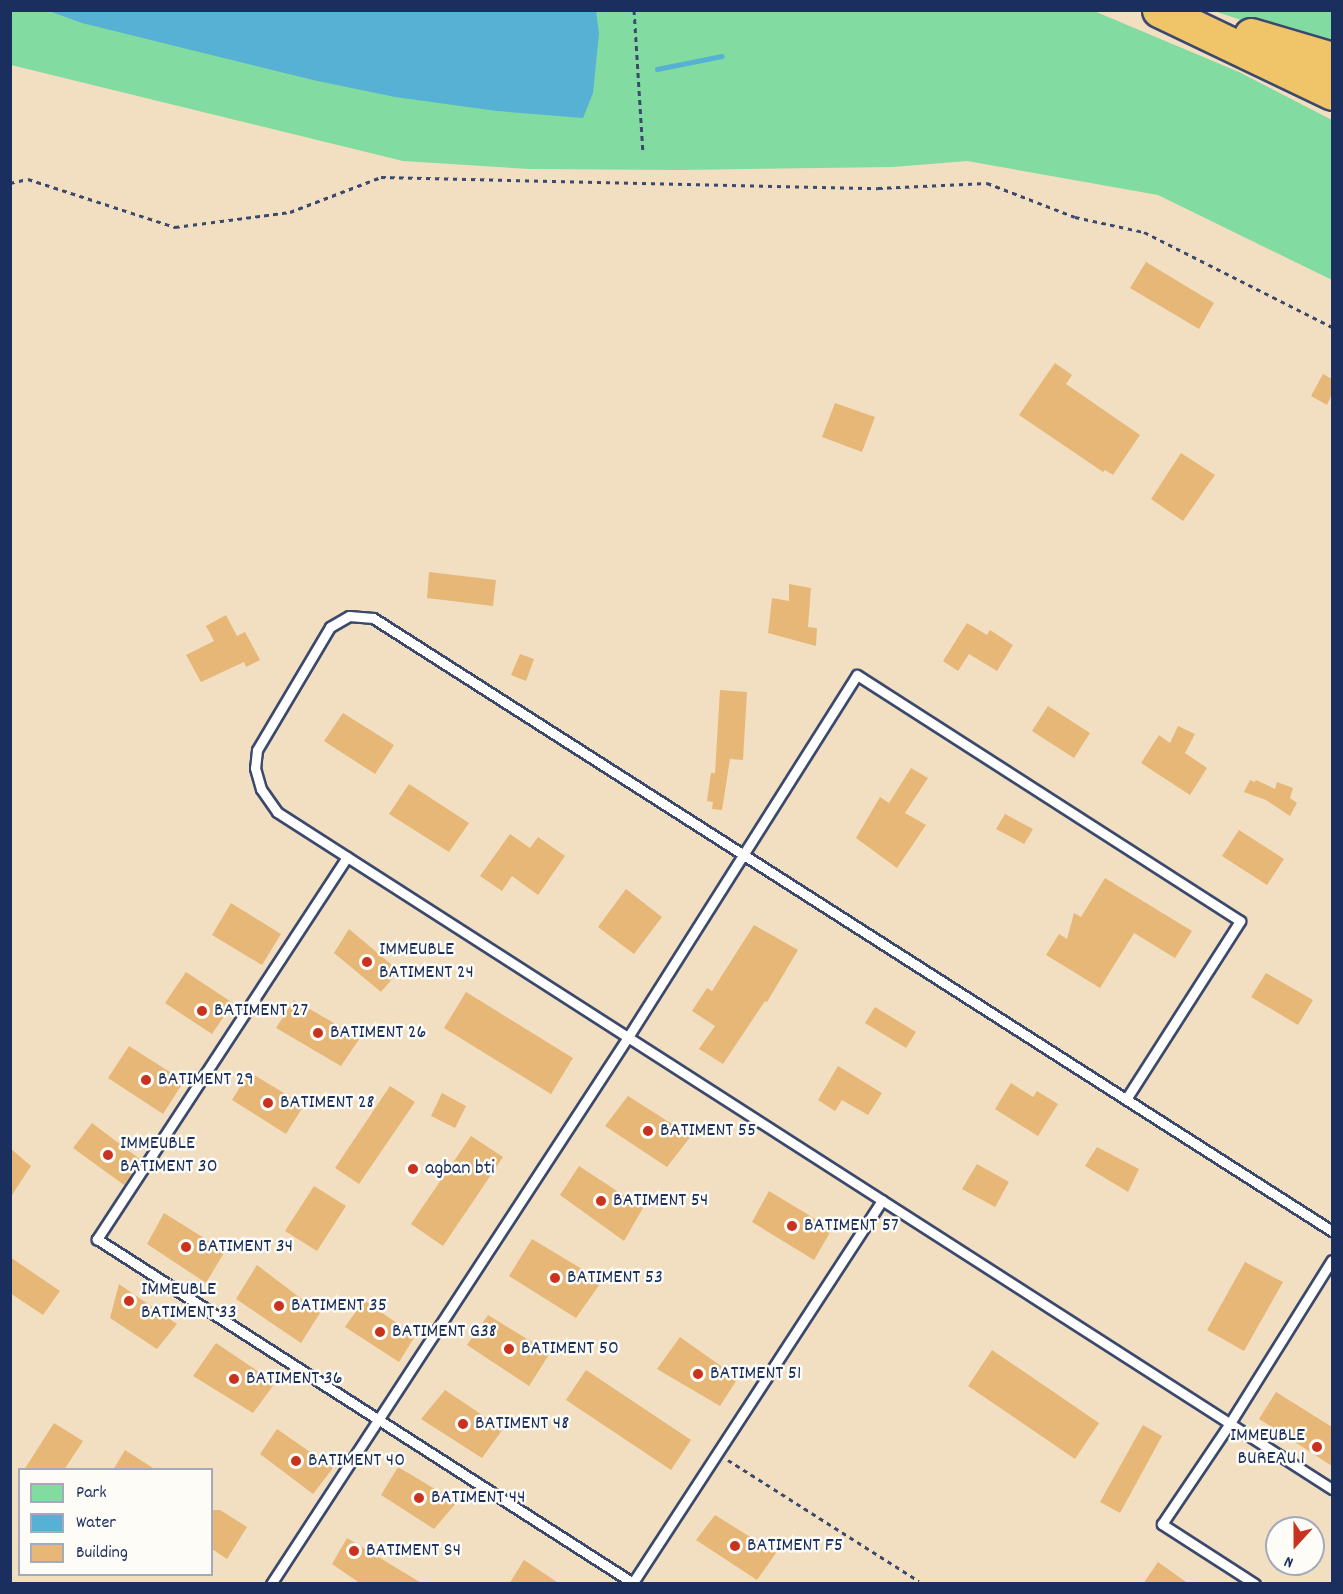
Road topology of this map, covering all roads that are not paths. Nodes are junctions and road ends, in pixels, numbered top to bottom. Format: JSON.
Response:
{"nodes":[{"id":1,"x":1159,"y":10,"type":"edge"},
{"id":2,"x":1168,"y":10,"type":"edge"},
{"id":3,"x":1332,"y":59,"type":"edge"},
{"id":4,"x":1332,"y":93,"type":"edge"},
{"id":5,"x":742,"y":854,"type":"junction"},
{"id":6,"x":346,"y":857,"type":"junction"},
{"id":7,"x":627,"y":1037,"type":"junction"},
{"id":8,"x":1126,"y":1099,"type":"junction"},
{"id":9,"x":882,"y":1200,"type":"junction"},
{"id":10,"x":1332,"y":1231,"type":"edge"},
{"id":11,"x":1332,"y":1260,"type":"edge"},
{"id":12,"x":378,"y":1419,"type":"junction"},
{"id":13,"x":1230,"y":1423,"type":"junction"},
{"id":14,"x":1332,"y":1488,"type":"edge"},
{"id":15,"x":632,"y":1583,"type":"edge"},
{"id":16,"x":270,"y":1584,"type":"edge"},
{"id":17,"x":1255,"y":1584,"type":"edge"}],
"edges":[{"from":1,"to":4,"type":"highway"},
{"from":2,"to":3,"type":"highway"},
{"from":5,"to":6,"type":"lane"},
{"from":5,"to":7,"type":"lane"},
{"from":5,"to":8,"type":"lane"},
{"from":5,"to":8,"type":"lane"},
{"from":6,"to":7,"type":"lane"},
{"from":6,"to":12,"type":"lane"},
{"from":7,"to":9,"type":"lane"},
{"from":7,"to":12,"type":"lane"},
{"from":8,"to":10,"type":"lane"},
{"from":9,"to":13,"type":"lane"},
{"from":9,"to":15,"type":"lane"},
{"from":11,"to":13,"type":"lane"},
{"from":12,"to":15,"type":"lane"},
{"from":12,"to":16,"type":"lane"},
{"from":13,"to":14,"type":"lane"},
{"from":13,"to":17,"type":"lane"}]}
